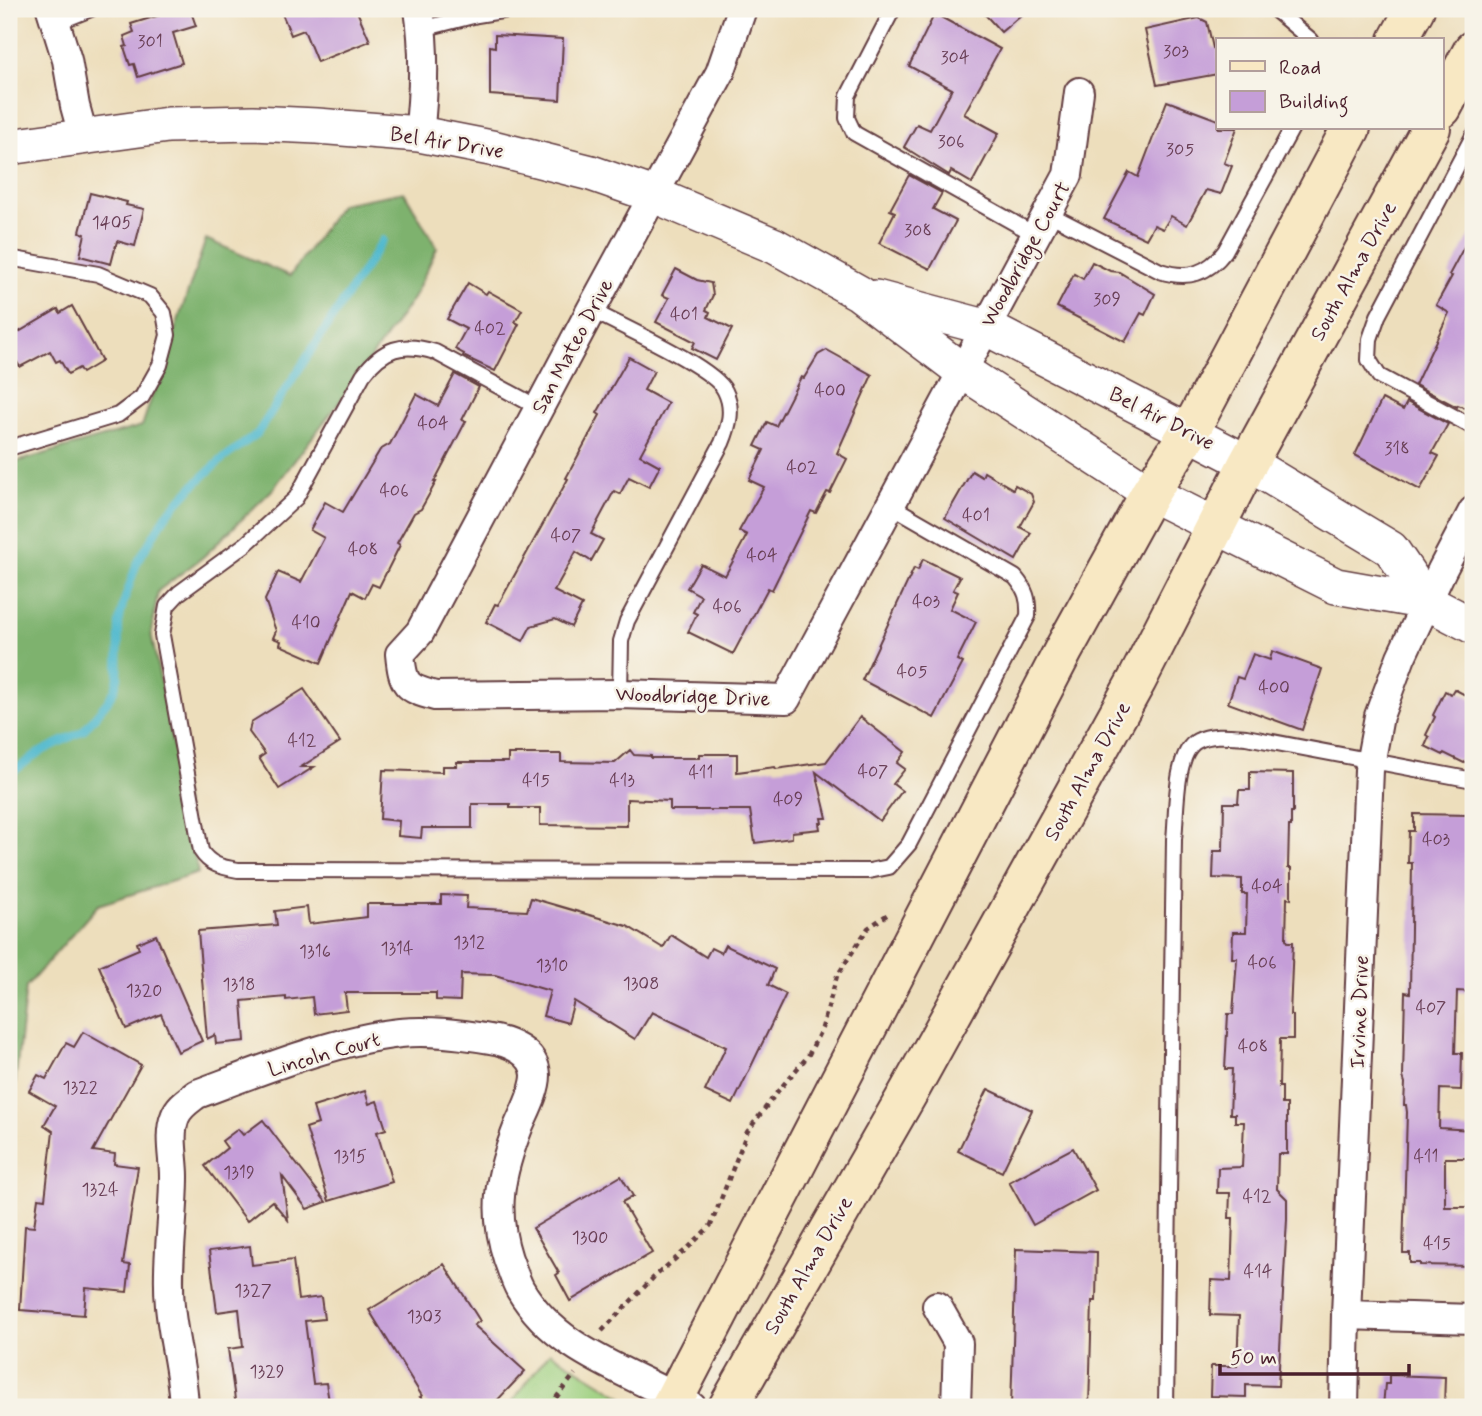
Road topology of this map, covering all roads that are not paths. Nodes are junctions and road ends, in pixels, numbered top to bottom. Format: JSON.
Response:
{"nodes":[{"id":1,"x":91,"y":9,"type":"edge"},
{"id":2,"x":514,"y":9,"type":"edge"},
{"id":3,"x":742,"y":9,"type":"edge"},
{"id":4,"x":893,"y":9,"type":"edge"},
{"id":5,"x":1274,"y":9,"type":"edge"},
{"id":6,"x":1415,"y":9,"type":"edge"},
{"id":7,"x":54,"y":16,"type":"edge"},
{"id":8,"x":421,"y":19,"type":"edge"},
{"id":9,"x":1309,"y":38,"type":"edge"},
{"id":10,"x":1399,"y":38,"type":"edge"},
{"id":11,"x":1473,"y":50,"type":"edge"},
{"id":12,"x":1079,"y":92,"type":"dead end"},
{"id":13,"x":1444,"y":104,"type":"edge"},
{"id":14,"x":1291,"y":130,"type":"edge"},
{"id":15,"x":1350,"y":130,"type":"edge"},
{"id":16,"x":1430,"y":130,"type":"edge"},
{"id":17,"x":419,"y":134,"type":"junction"},
{"id":18,"x":83,"y":135,"type":"junction"},
{"id":19,"x":1473,"y":136,"type":"edge"},
{"id":20,"x":9,"y":147,"type":"edge"},
{"id":21,"x":654,"y":195,"type":"junction"},
{"id":22,"x":1042,"y":224,"type":"junction"},
{"id":23,"x":9,"y":258,"type":"edge"},
{"id":24,"x":859,"y":293,"type":"junction"},
{"id":25,"x":590,"y":310,"type":"junction"},
{"id":26,"x":985,"y":327,"type":"junction"},
{"id":27,"x":961,"y":370,"type":"junction"},
{"id":28,"x":539,"y":408,"type":"junction"},
{"id":29,"x":1473,"y":427,"type":"edge"},
{"id":30,"x":1188,"y":431,"type":"junction"},
{"id":31,"x":9,"y":447,"type":"edge"},
{"id":32,"x":1248,"y":463,"type":"junction"},
{"id":33,"x":1150,"y":493,"type":"junction"},
{"id":34,"x":890,"y":506,"type":"junction"},
{"id":35,"x":1473,"y":511,"type":"edge"},
{"id":36,"x":1216,"y":526,"type":"junction"},
{"id":37,"x":1422,"y":614,"type":"junction"},
{"id":38,"x":1473,"y":626,"type":"edge"},
{"id":39,"x":403,"y":678,"type":"joint"},
{"id":40,"x":620,"y":694,"type":"junction"},
{"id":41,"x":1371,"y":760,"type":"junction"},
{"id":42,"x":1473,"y":780,"type":"edge"},
{"id":43,"x":937,"y":1306,"type":"dead end"},
{"id":44,"x":1346,"y":1315,"type":"junction"},
{"id":45,"x":1473,"y":1319,"type":"edge"},
{"id":46,"x":679,"y":1404,"type":"edge"},
{"id":47,"x":184,"y":1407,"type":"edge"},
{"id":48,"x":728,"y":1407,"type":"edge"},
{"id":49,"x":956,"y":1407,"type":"edge"},
{"id":50,"x":1166,"y":1407,"type":"edge"},
{"id":51,"x":1344,"y":1407,"type":"edge"}],
"edges":[{"from":1,"to":7,"type":"lane"},
{"from":2,"to":8,"type":"lane"},
{"from":3,"to":21,"type":"street","name":"San Mateo Drive"},
{"from":4,"to":22,"type":"lane"},
{"from":5,"to":9,"type":"lane"},
{"from":6,"to":10,"type":"main road"},
{"from":7,"to":18,"type":"street"},
{"from":8,"to":17,"type":"street"},
{"from":11,"to":13,"type":"main road"},
{"from":12,"to":22,"type":"street","name":"Woodbridge Court"},
{"from":14,"to":22,"type":"lane"},
{"from":15,"to":30,"type":"main road"},
{"from":16,"to":32,"type":"main road","name":"South Alma Drive"},
{"from":17,"to":18,"type":"street","name":"Bel Air Drive"},
{"from":17,"to":21,"type":"street","name":"Bel Air Drive"},
{"from":18,"to":20,"type":"street","name":"Bel Air Drive"},
{"from":19,"to":29,"type":"lane"},
{"from":21,"to":24,"type":"street","name":"Bel Air Drive"},
{"from":21,"to":25,"type":"street","name":"San Mateo Drive"},
{"from":22,"to":26,"type":"street","name":"Woodbridge Court"},
{"from":23,"to":31,"type":"lane"},
{"from":24,"to":26,"type":"street","name":"Bel Air Drive"},
{"from":24,"to":27,"type":"street","name":"Bel Air Drive"},
{"from":25,"to":28,"type":"street","name":"San Mateo Drive"},
{"from":25,"to":40,"type":"lane"},
{"from":26,"to":27,"type":"street","name":"Woodbridge Court"},
{"from":26,"to":30,"type":"street","name":"Bel Air Drive"},
{"from":27,"to":33,"type":"street","name":"Bel Air Drive"},
{"from":27,"to":34,"type":"street","name":"Woodbridge Drive"},
{"from":28,"to":34,"type":"lane"},
{"from":28,"to":39,"type":"street","name":"San Mateo Drive"},
{"from":30,"to":32,"type":"street","name":"Bel Air Drive"},
{"from":30,"to":33,"type":"main road"},
{"from":32,"to":36,"type":"main road","name":"South Alma Drive"},
{"from":32,"to":37,"type":"street","name":"Bel Air Drive"},
{"from":33,"to":36,"type":"street","name":"Bel Air Drive"},
{"from":33,"to":46,"type":"main road"},
{"from":34,"to":40,"type":"street","name":"Woodbridge Drive"},
{"from":35,"to":37,"type":"street","name":"Irvine Drive"},
{"from":36,"to":37,"type":"street","name":"Bel Air Drive"},
{"from":36,"to":48,"type":"main road","name":"South Alma Drive"},
{"from":37,"to":38,"type":"street","name":"Bel Air Drive"},
{"from":37,"to":41,"type":"street","name":"Irvine Drive"},
{"from":39,"to":40,"type":"street","name":"Woodbridge Drive"},
{"from":41,"to":42,"type":"lane"},
{"from":41,"to":44,"type":"street","name":"Irvine Drive"},
{"from":41,"to":50,"type":"lane"},
{"from":43,"to":49,"type":"street"},
{"from":44,"to":45,"type":"street"},
{"from":44,"to":51,"type":"street","name":"Irvine Drive"},
{"from":46,"to":47,"type":"street","name":"Lincoln Court"}]}
